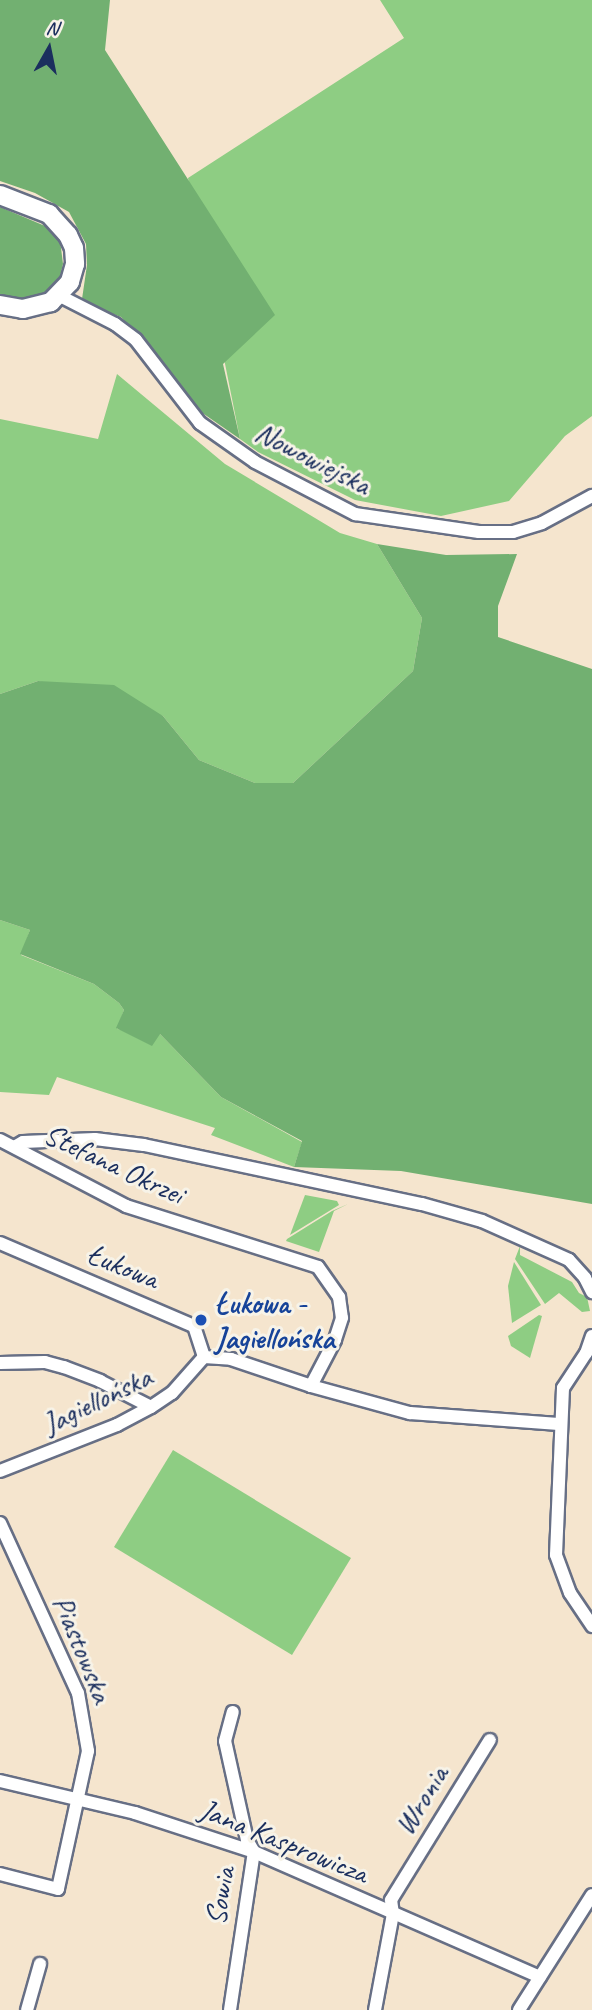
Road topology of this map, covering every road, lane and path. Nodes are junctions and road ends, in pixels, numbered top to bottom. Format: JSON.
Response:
{"nodes":[{"id":1,"x":0,"y":195,"type":"edge"},
{"id":2,"x":60,"y":296,"type":"junction"},
{"id":3,"x":0,"y":305,"type":"edge"},
{"id":4,"x":592,"y":496,"type":"edge"},
{"id":5,"x":0,"y":1140,"type":"edge"},
{"id":6,"x":16,"y":1146,"type":"junction"},
{"id":7,"x":0,"y":1243,"type":"edge"},
{"id":8,"x":592,"y":1292,"type":"edge"},
{"id":9,"x":592,"y":1336,"type":"edge"},
{"id":10,"x":204,"y":1357,"type":"junction"},
{"id":11,"x":0,"y":1363,"type":"edge"},
{"id":12,"x":311,"y":1386,"type":"junction"},
{"id":13,"x":151,"y":1407,"type":"junction"},
{"id":14,"x":559,"y":1424,"type":"junction"},
{"id":15,"x":0,"y":1471,"type":"edge"},
{"id":16,"x":0,"y":1523,"type":"edge"},
{"id":17,"x":592,"y":1626,"type":"edge"},
{"id":18,"x":233,"y":1712,"type":"dead end"},
{"id":19,"x":490,"y":1740,"type":"dead end"},
{"id":20,"x":0,"y":1781,"type":"edge"},
{"id":21,"x":80,"y":1801,"type":"junction"},
{"id":22,"x":254,"y":1852,"type":"junction"},
{"id":23,"x":0,"y":1874,"type":"edge"},
{"id":24,"x":592,"y":1895,"type":"edge"},
{"id":25,"x":393,"y":1914,"type":"junction"},
{"id":26,"x":40,"y":1964,"type":"dead end"},
{"id":27,"x":540,"y":1977,"type":"junction"},
{"id":28,"x":27,"y":2010,"type":"edge"},
{"id":29,"x":230,"y":2010,"type":"edge"},
{"id":30,"x":375,"y":2010,"type":"edge"},
{"id":31,"x":519,"y":2010,"type":"edge"}],
"edges":[{"from":1,"to":2,"type":"street"},
{"from":2,"to":3,"type":"street"},
{"from":2,"to":4,"type":"street","name":"Nowowiejska"},
{"from":5,"to":6,"type":"street"},
{"from":6,"to":8,"type":"street","name":"Stefana Okrzei"},
{"from":6,"to":12,"type":"street","name":"Stefana Okrzei"},
{"from":7,"to":10,"type":"street","name":"Łukowa"},
{"from":9,"to":14,"type":"street"},
{"from":10,"to":12,"type":"street"},
{"from":10,"to":13,"type":"street","name":"Jagiellońska"},
{"from":11,"to":13,"type":"street"},
{"from":12,"to":14,"type":"street"},
{"from":13,"to":15,"type":"street","name":"Jagiellońska"},
{"from":14,"to":17,"type":"street"},
{"from":16,"to":21,"type":"street","name":"Piastowska"},
{"from":18,"to":22,"type":"street","name":"Sowia"},
{"from":19,"to":25,"type":"street","name":"Wronia"},
{"from":20,"to":21,"type":"street","name":"Jana Kasprowicza"},
{"from":21,"to":22,"type":"street","name":"Jana Kasprowicza"},
{"from":21,"to":23,"type":"street","name":"Piastowska"},
{"from":22,"to":25,"type":"street","name":"Jana Kasprowicza"},
{"from":22,"to":29,"type":"street","name":"Sowia"},
{"from":24,"to":27,"type":"street"},
{"from":25,"to":27,"type":"street","name":"Jana Kasprowicza"},
{"from":25,"to":30,"type":"street","name":"Wronia"},
{"from":26,"to":28,"type":"street"},
{"from":27,"to":31,"type":"street"}]}
